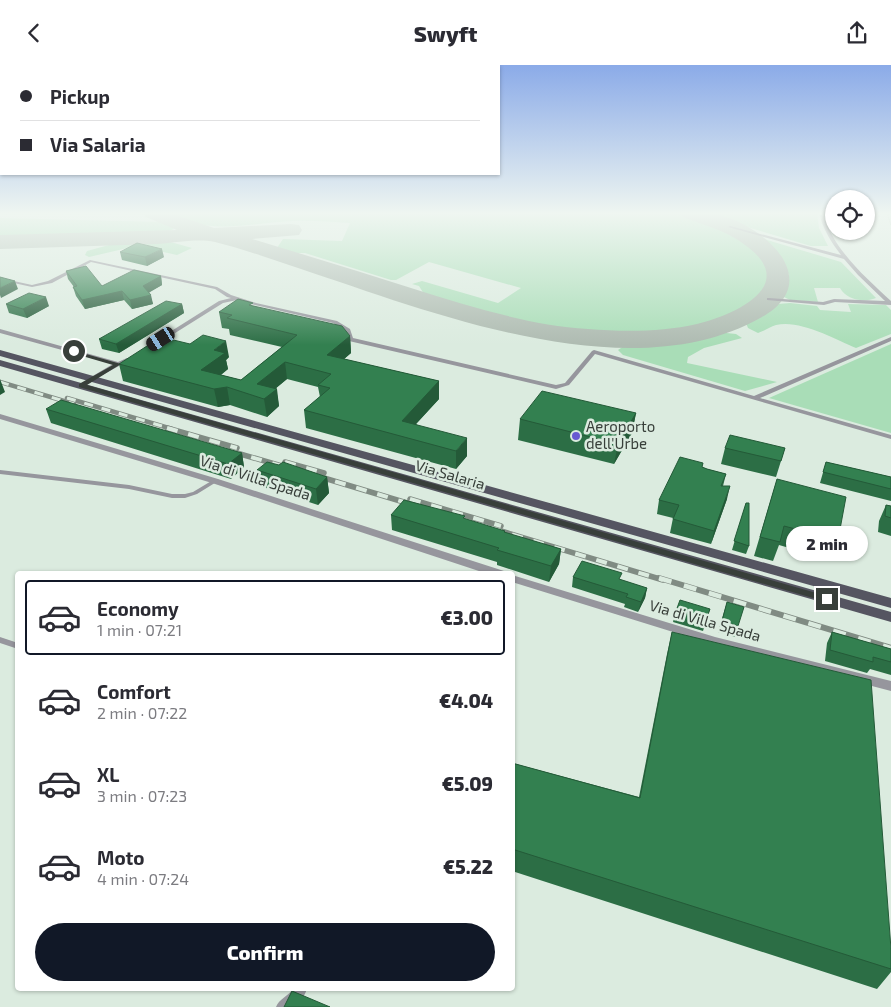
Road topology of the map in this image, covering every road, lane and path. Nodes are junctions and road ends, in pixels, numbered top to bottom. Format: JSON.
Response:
{"nodes":[{"id":1,"x":843,"y":257,"type":"edge"},
{"id":2,"x":847,"y":258,"type":"joint"},
{"id":3,"x":0,"y":279,"type":"edge"},
{"id":4,"x":237,"y":298,"type":"junction"},
{"id":5,"x":768,"y":299,"type":"dead end"},
{"id":6,"x":891,"y":303,"type":"edge"},
{"id":7,"x":0,"y":331,"type":"edge"},
{"id":8,"x":340,"y":337,"type":"edge"},
{"id":9,"x":891,"y":339,"type":"edge"},
{"id":10,"x":351,"y":340,"type":"junction"},
{"id":11,"x":148,"y":348,"type":"edge"},
{"id":12,"x":0,"y":353,"type":"edge"},
{"id":13,"x":131,"y":358,"type":"edge"},
{"id":14,"x":0,"y":363,"type":"edge"},
{"id":15,"x":118,"y":364,"type":"junction"},
{"id":16,"x":93,"y":378,"type":"junction"},
{"id":17,"x":82,"y":385,"type":"junction"},
{"id":18,"x":754,"y":398,"type":"junction"},
{"id":19,"x":0,"y":416,"type":"edge"},
{"id":20,"x":891,"y":437,"type":"edge"},
{"id":21,"x":0,"y":471,"type":"edge"},
{"id":22,"x":215,"y":481,"type":"junction"},
{"id":23,"x":491,"y":571,"type":"edge"},
{"id":24,"x":515,"y":579,"type":"edge"},
{"id":25,"x":891,"y":603,"type":"edge"},
{"id":26,"x":891,"y":617,"type":"edge"},
{"id":27,"x":0,"y":640,"type":"edge"},
{"id":28,"x":15,"y":645,"type":"edge"},
{"id":29,"x":891,"y":686,"type":"edge"},
{"id":30,"x":299,"y":991,"type":"edge"},
{"id":31,"x":282,"y":1007,"type":"edge"}],
"edges":[{"from":1,"to":2,"type":"lane"},
{"from":2,"to":6,"type":"lane"},
{"from":3,"to":4,"type":"lane"},
{"from":4,"to":10,"type":"lane"},
{"from":4,"to":11,"type":"lane"},
{"from":5,"to":6,"type":"lane"},
{"from":7,"to":15,"type":"lane"},
{"from":8,"to":10,"type":"lane"},
{"from":9,"to":18,"type":"lane"},
{"from":10,"to":18,"type":"lane"},
{"from":12,"to":16,"type":"main road","name":"Via Salaria"},
{"from":13,"to":15,"type":"lane"},
{"from":14,"to":17,"type":"main road","name":"Via Salaria"},
{"from":15,"to":16,"type":"lane"},
{"from":16,"to":17,"type":"street"},
{"from":16,"to":25,"type":"main road","name":"Via Salaria"},
{"from":17,"to":26,"type":"main road","name":"Via Salaria"},
{"from":18,"to":20,"type":"lane"},
{"from":19,"to":22,"type":"street","name":"Via di Villa Spada"},
{"from":21,"to":22,"type":"lane"},
{"from":22,"to":23,"type":"street","name":"Via di Villa Spada"},
{"from":24,"to":29,"type":"street","name":"Via di Villa Spada"},
{"from":27,"to":28,"type":"lane"},
{"from":30,"to":31,"type":"lane"}]}
